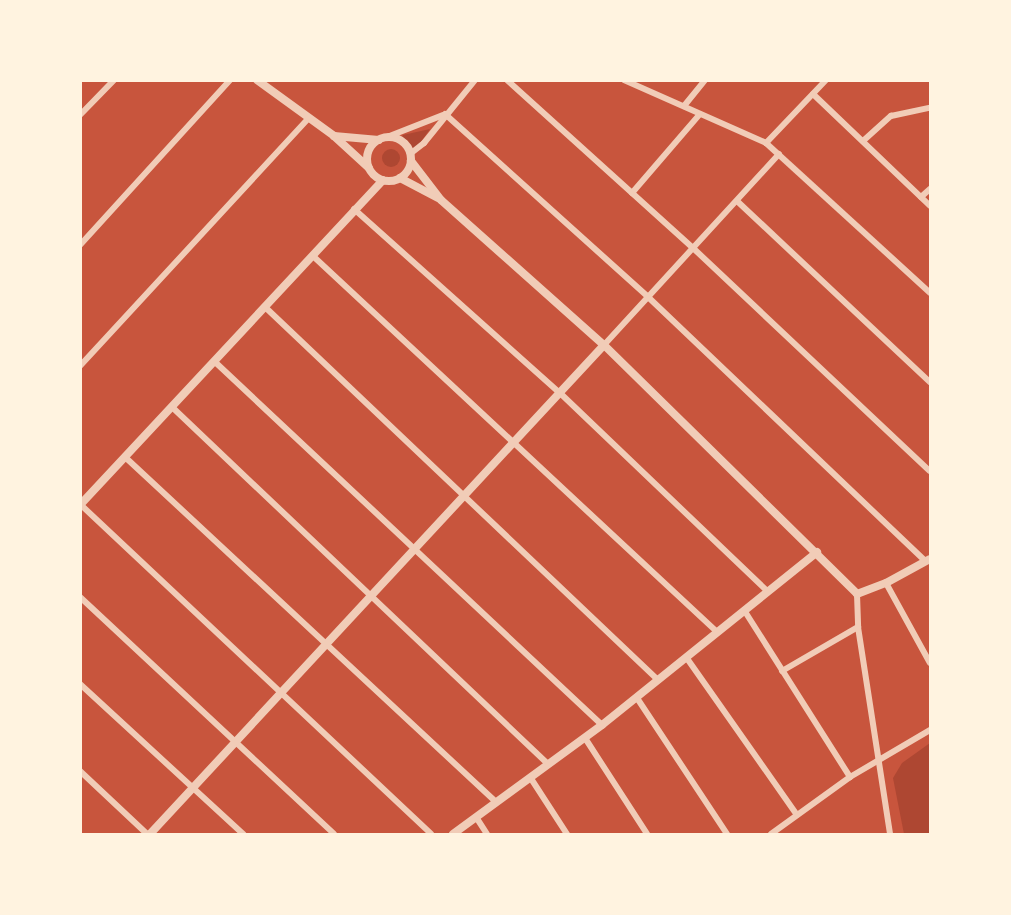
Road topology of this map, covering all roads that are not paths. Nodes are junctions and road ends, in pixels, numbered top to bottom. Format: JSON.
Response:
{"nodes":[{"id":1,"x":114,"y":80,"type":"edge"},
{"id":2,"x":230,"y":80,"type":"edge"},
{"id":3,"x":257,"y":80,"type":"edge"},
{"id":4,"x":475,"y":80,"type":"edge"},
{"id":5,"x":507,"y":80,"type":"edge"},
{"id":6,"x":625,"y":80,"type":"edge"},
{"id":7,"x":705,"y":80,"type":"edge"},
{"id":8,"x":826,"y":80,"type":"edge"},
{"id":9,"x":813,"y":94,"type":"junction"},
{"id":10,"x":684,"y":106,"type":"junction"},
{"id":11,"x":930,"y":108,"type":"edge"},
{"id":12,"x":445,"y":114,"type":"junction"},
{"id":13,"x":700,"y":114,"type":"junction"},
{"id":14,"x":80,"y":115,"type":"edge"},
{"id":15,"x":308,"y":119,"type":"junction"},
{"id":16,"x":334,"y":136,"type":"junction"},
{"id":17,"x":383,"y":139,"type":"junction"},
{"id":18,"x":863,"y":141,"type":"junction"},
{"id":19,"x":766,"y":143,"type":"junction"},
{"id":20,"x":779,"y":154,"type":"junction"},
{"id":21,"x":410,"y":157,"type":"junction"},
{"id":22,"x":369,"y":168,"type":"junction"},
{"id":23,"x":400,"y":178,"type":"junction"},
{"id":24,"x":383,"y":180,"type":"junction"},
{"id":25,"x":930,"y":189,"type":"edge"},
{"id":26,"x":632,"y":193,"type":"junction"},
{"id":27,"x":921,"y":197,"type":"junction"},
{"id":28,"x":441,"y":200,"type":"junction"},
{"id":29,"x":737,"y":201,"type":"junction"},
{"id":30,"x":930,"y":206,"type":"edge"},
{"id":31,"x":354,"y":209,"type":"junction"},
{"id":32,"x":80,"y":245,"type":"edge"},
{"id":33,"x":693,"y":248,"type":"junction"},
{"id":34,"x":313,"y":256,"type":"junction"},
{"id":35,"x":930,"y":293,"type":"edge"},
{"id":36,"x":647,"y":296,"type":"junction"},
{"id":37,"x":265,"y":307,"type":"junction"},
{"id":38,"x":604,"y":345,"type":"junction"},
{"id":39,"x":214,"y":361,"type":"junction"},
{"id":40,"x":80,"y":366,"type":"edge"},
{"id":41,"x":930,"y":382,"type":"edge"},
{"id":42,"x":560,"y":393,"type":"junction"},
{"id":43,"x":172,"y":407,"type":"junction"},
{"id":44,"x":514,"y":443,"type":"junction"},
{"id":45,"x":125,"y":457,"type":"junction"},
{"id":46,"x":929,"y":466,"type":"edge"},
{"id":47,"x":466,"y":495,"type":"junction"},
{"id":48,"x":81,"y":505,"type":"edge"},
{"id":49,"x":415,"y":549,"type":"junction"},
{"id":50,"x":817,"y":552,"type":"junction"},
{"id":51,"x":928,"y":561,"type":"edge"},
{"id":52,"x":887,"y":583,"type":"junction"},
{"id":53,"x":766,"y":590,"type":"junction"},
{"id":54,"x":857,"y":594,"type":"junction"},
{"id":55,"x":372,"y":596,"type":"junction"},
{"id":56,"x":80,"y":597,"type":"edge"},
{"id":57,"x":744,"y":610,"type":"junction"},
{"id":58,"x":858,"y":627,"type":"junction"},
{"id":59,"x":716,"y":631,"type":"junction"},
{"id":60,"x":325,"y":645,"type":"junction"},
{"id":61,"x":687,"y":657,"type":"junction"},
{"id":62,"x":930,"y":663,"type":"edge"},
{"id":63,"x":782,"y":671,"type":"junction"},
{"id":64,"x":657,"y":680,"type":"junction"},
{"id":65,"x":80,"y":684,"type":"edge"},
{"id":66,"x":279,"y":695,"type":"junction"},
{"id":67,"x":637,"y":698,"type":"junction"},
{"id":68,"x":602,"y":725,"type":"junction"},
{"id":69,"x":930,"y":730,"type":"edge"},
{"id":70,"x":585,"y":738,"type":"junction"},
{"id":71,"x":233,"y":743,"type":"junction"},
{"id":72,"x":878,"y":759,"type":"junction"},
{"id":73,"x":548,"y":764,"type":"junction"},
{"id":74,"x":80,"y":771,"type":"edge"},
{"id":75,"x":530,"y":777,"type":"junction"},
{"id":76,"x":850,"y":778,"type":"junction"},
{"id":77,"x":192,"y":787,"type":"junction"},
{"id":78,"x":496,"y":802,"type":"junction"},
{"id":79,"x":797,"y":815,"type":"junction"},
{"id":80,"x":476,"y":817,"type":"junction"},
{"id":81,"x":148,"y":835,"type":"edge"},
{"id":82,"x":243,"y":835,"type":"edge"},
{"id":83,"x":334,"y":835,"type":"edge"},
{"id":84,"x":431,"y":835,"type":"edge"},
{"id":85,"x":453,"y":835,"type":"edge"},
{"id":86,"x":487,"y":835,"type":"edge"},
{"id":87,"x":567,"y":835,"type":"edge"},
{"id":88,"x":647,"y":835,"type":"edge"},
{"id":89,"x":727,"y":835,"type":"edge"},
{"id":90,"x":771,"y":835,"type":"edge"},
{"id":91,"x":890,"y":835,"type":"edge"}],
"edges":[{"from":1,"to":14,"type":"street"},
{"from":2,"to":32,"type":"street"},
{"from":3,"to":15,"type":"street"},
{"from":4,"to":12,"type":"street"},
{"from":5,"to":26,"type":"street"},
{"from":6,"to":10,"type":"street"},
{"from":7,"to":10,"type":"street"},
{"from":8,"to":9,"type":"street"},
{"from":9,"to":18,"type":"street"},
{"from":9,"to":19,"type":"street"},
{"from":10,"to":13,"type":"street"},
{"from":11,"to":18,"type":"street"},
{"from":12,"to":17,"type":"street"},
{"from":12,"to":21,"type":"street"},
{"from":12,"to":36,"type":"street"},
{"from":13,"to":19,"type":"street"},
{"from":13,"to":26,"type":"street"},
{"from":15,"to":16,"type":"street"},
{"from":15,"to":40,"type":"street"},
{"from":16,"to":17,"type":"street"},
{"from":16,"to":22,"type":"street"},
{"from":17,"to":21,"type":"street"},
{"from":17,"to":22,"type":"street"},
{"from":18,"to":27,"type":"street"},
{"from":19,"to":20,"type":"street"},
{"from":20,"to":29,"type":"street"},
{"from":20,"to":35,"type":"street"},
{"from":21,"to":23,"type":"street"},
{"from":21,"to":28,"type":"street"},
{"from":22,"to":24,"type":"street"},
{"from":23,"to":24,"type":"street"},
{"from":23,"to":28,"type":"street"},
{"from":24,"to":31,"type":"street"},
{"from":25,"to":27,"type":"street"},
{"from":26,"to":33,"type":"street"},
{"from":27,"to":30,"type":"street"},
{"from":28,"to":38,"type":"street"},
{"from":29,"to":33,"type":"street"},
{"from":29,"to":41,"type":"street"},
{"from":31,"to":34,"type":"street"},
{"from":31,"to":42,"type":"street"},
{"from":33,"to":36,"type":"street"},
{"from":33,"to":46,"type":"street"},
{"from":34,"to":37,"type":"street"},
{"from":34,"to":44,"type":"street"},
{"from":36,"to":38,"type":"street"},
{"from":36,"to":51,"type":"street"},
{"from":37,"to":39,"type":"street"},
{"from":37,"to":47,"type":"street"},
{"from":38,"to":42,"type":"street"},
{"from":38,"to":50,"type":"street"},
{"from":39,"to":43,"type":"street"},
{"from":39,"to":49,"type":"street"},
{"from":42,"to":44,"type":"street"},
{"from":42,"to":53,"type":"street"},
{"from":43,"to":45,"type":"street"},
{"from":43,"to":55,"type":"street"},
{"from":44,"to":47,"type":"street"},
{"from":44,"to":59,"type":"street"},
{"from":45,"to":48,"type":"street"},
{"from":45,"to":60,"type":"street"},
{"from":47,"to":49,"type":"street"},
{"from":47,"to":64,"type":"street"},
{"from":48,"to":66,"type":"street"},
{"from":49,"to":55,"type":"street"},
{"from":49,"to":68,"type":"street"},
{"from":50,"to":53,"type":"street"},
{"from":50,"to":54,"type":"street"},
{"from":51,"to":52,"type":"street"},
{"from":52,"to":54,"type":"street"},
{"from":52,"to":62,"type":"street"},
{"from":53,"to":57,"type":"street"},
{"from":54,"to":58,"type":"street"},
{"from":55,"to":60,"type":"street"},
{"from":55,"to":73,"type":"street"},
{"from":56,"to":71,"type":"street"},
{"from":57,"to":59,"type":"street"},
{"from":57,"to":63,"type":"street"},
{"from":58,"to":63,"type":"street"},
{"from":58,"to":72,"type":"street"},
{"from":59,"to":61,"type":"street"},
{"from":60,"to":66,"type":"street"},
{"from":60,"to":78,"type":"street"},
{"from":61,"to":64,"type":"street"},
{"from":61,"to":79,"type":"street"},
{"from":63,"to":76,"type":"street"},
{"from":64,"to":67,"type":"street"},
{"from":65,"to":77,"type":"street"},
{"from":66,"to":71,"type":"street"},
{"from":66,"to":84,"type":"street"},
{"from":67,"to":68,"type":"street"},
{"from":67,"to":89,"type":"street"},
{"from":68,"to":70,"type":"street"},
{"from":69,"to":72,"type":"street"},
{"from":70,"to":73,"type":"street"},
{"from":70,"to":88,"type":"street"},
{"from":71,"to":77,"type":"street"},
{"from":71,"to":83,"type":"street"},
{"from":72,"to":76,"type":"street"},
{"from":72,"to":91,"type":"street"},
{"from":73,"to":75,"type":"street"},
{"from":74,"to":81,"type":"street"},
{"from":75,"to":78,"type":"street"},
{"from":75,"to":87,"type":"street"},
{"from":76,"to":79,"type":"street"},
{"from":77,"to":81,"type":"street"},
{"from":77,"to":82,"type":"street"},
{"from":78,"to":80,"type":"street"},
{"from":79,"to":90,"type":"street"},
{"from":80,"to":85,"type":"street"},
{"from":80,"to":86,"type":"street"}]}
